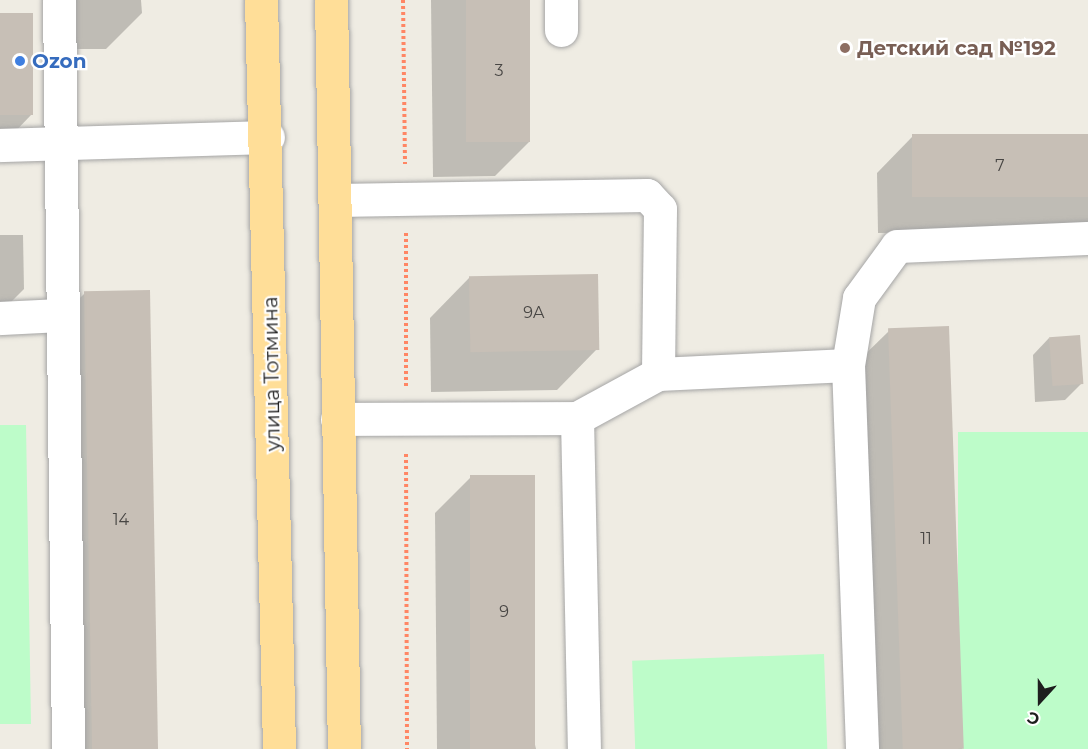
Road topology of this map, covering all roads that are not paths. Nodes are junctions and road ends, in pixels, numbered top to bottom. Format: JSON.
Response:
{"nodes":[{"id":1,"x":59,"y":0,"type":"edge"},
{"id":2,"x":261,"y":0,"type":"edge"},
{"id":3,"x":331,"y":0,"type":"edge"},
{"id":4,"x":268,"y":137,"type":"junction"},
{"id":5,"x":62,"y":143,"type":"junction"},
{"id":6,"x":0,"y":146,"type":"edge"},
{"id":7,"x":335,"y":200,"type":"junction"},
{"id":8,"x":1088,"y":238,"type":"edge"},
{"id":9,"x":59,"y":315,"type":"junction"},
{"id":10,"x":0,"y":318,"type":"edge"},
{"id":11,"x":849,"y":365,"type":"junction"},
{"id":12,"x":658,"y":374,"type":"junction"},
{"id":13,"x":577,"y":418,"type":"junction"},
{"id":14,"x":337,"y":419,"type":"junction"},
{"id":15,"x":68,"y":749,"type":"edge"},
{"id":16,"x":279,"y":749,"type":"edge"},
{"id":17,"x":344,"y":749,"type":"edge"},
{"id":18,"x":584,"y":749,"type":"edge"},
{"id":19,"x":862,"y":749,"type":"edge"}],
"edges":[{"from":1,"to":5,"type":"lane"},
{"from":2,"to":4,"type":"main road","name":"улица Тотмина"},
{"from":3,"to":7,"type":"main road"},
{"from":4,"to":5,"type":"lane"},
{"from":4,"to":16,"type":"main road","name":"улица Тотмина"},
{"from":5,"to":6,"type":"lane"},
{"from":5,"to":9,"type":"lane"},
{"from":7,"to":12,"type":"lane"},
{"from":7,"to":14,"type":"main road"},
{"from":8,"to":11,"type":"lane"},
{"from":9,"to":10,"type":"lane"},
{"from":9,"to":15,"type":"lane"},
{"from":11,"to":12,"type":"lane"},
{"from":11,"to":19,"type":"lane"},
{"from":12,"to":13,"type":"lane"},
{"from":13,"to":14,"type":"lane"},
{"from":13,"to":18,"type":"lane"},
{"from":14,"to":17,"type":"main road"}]}
